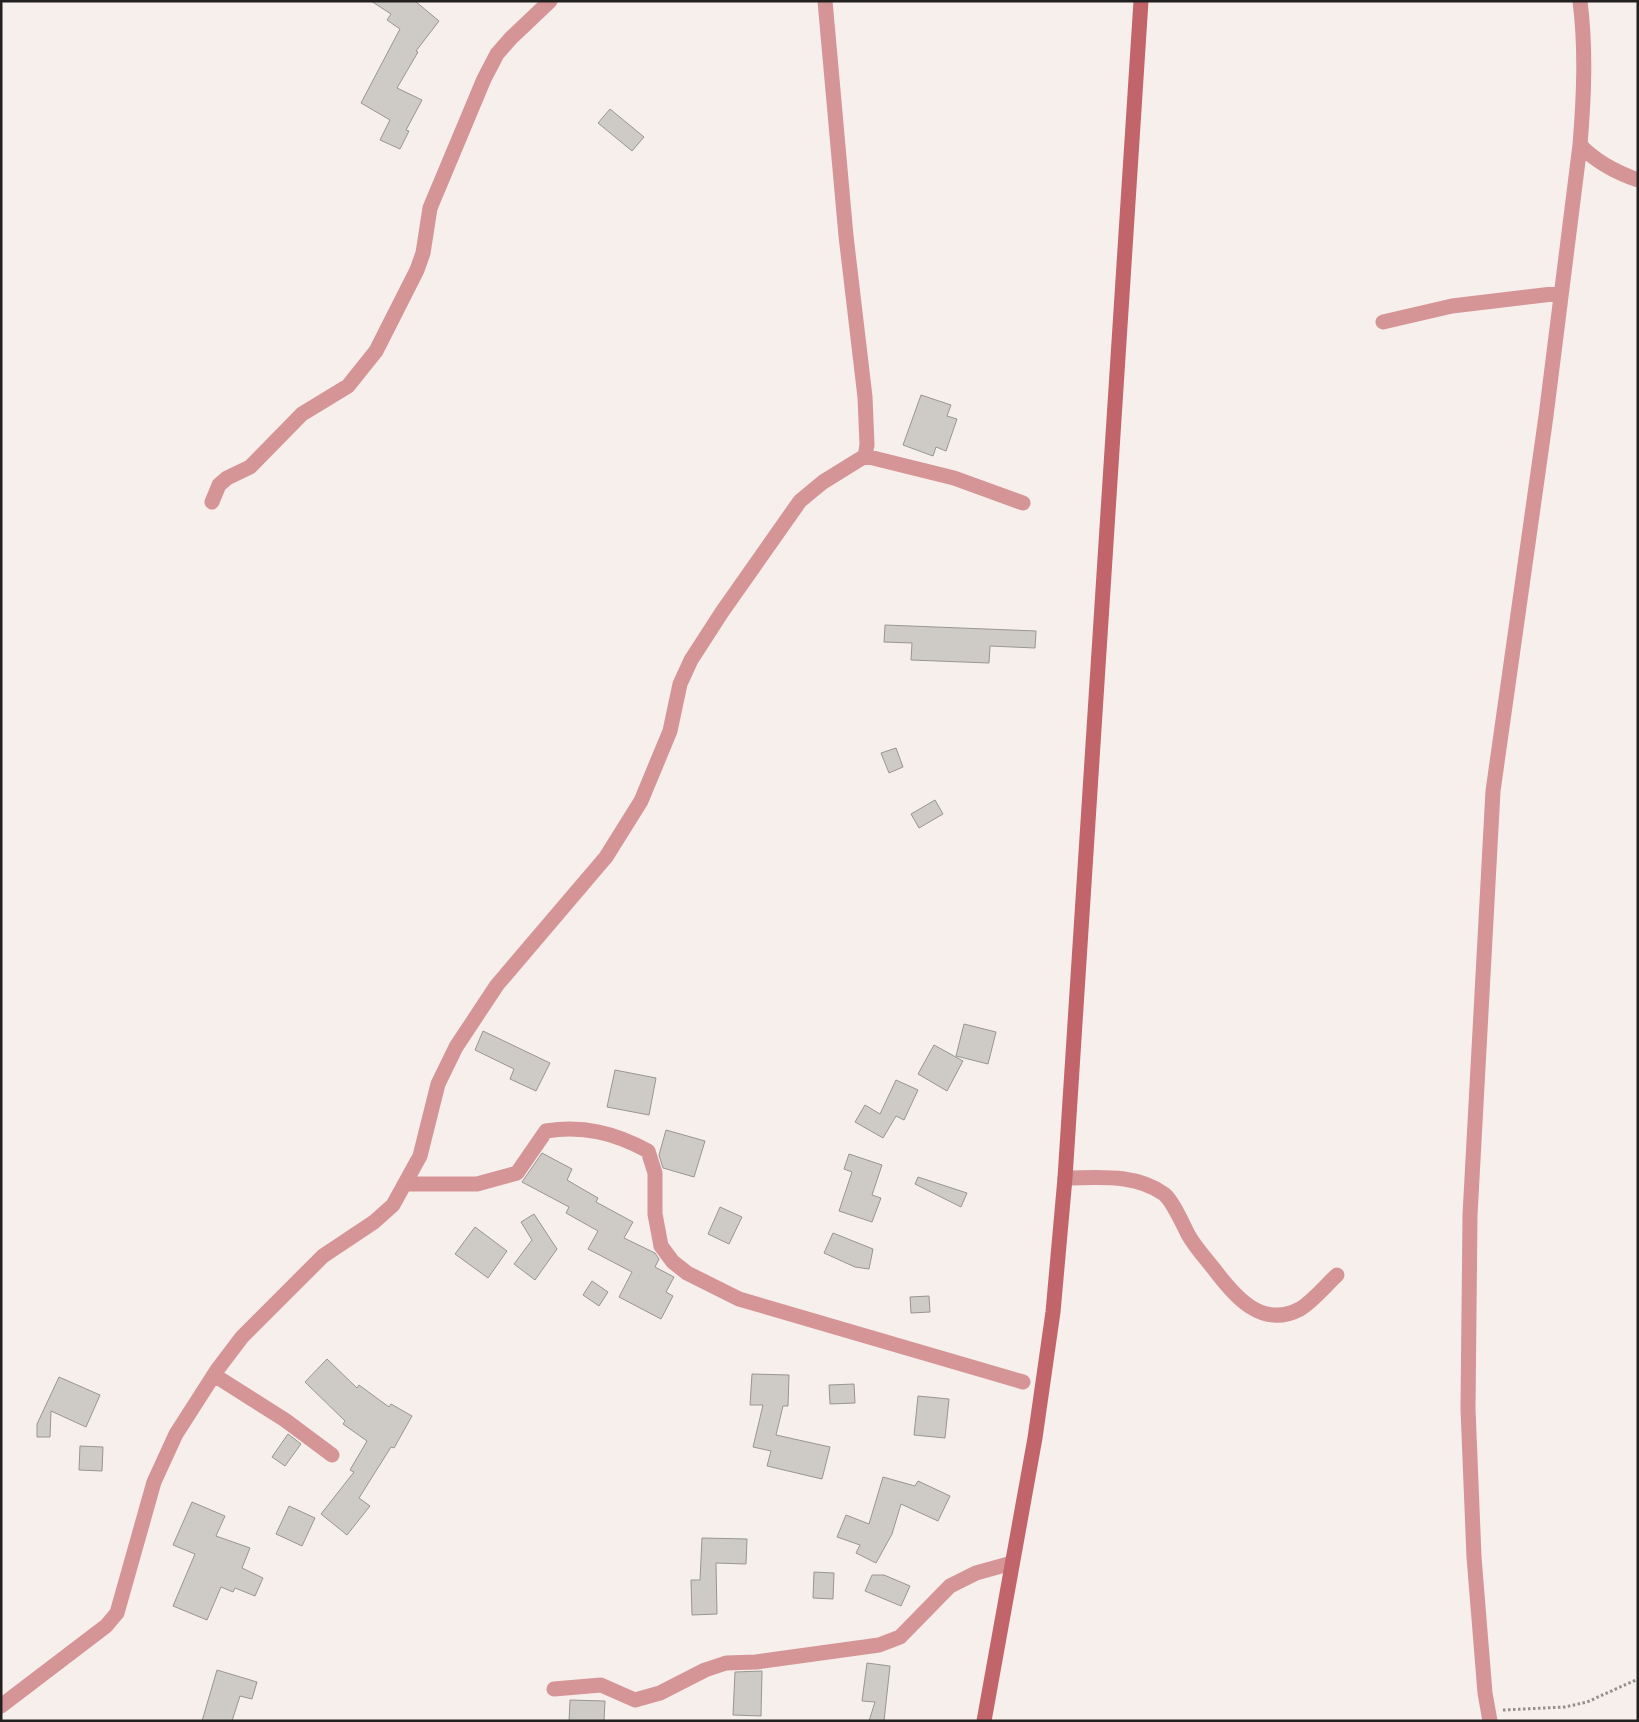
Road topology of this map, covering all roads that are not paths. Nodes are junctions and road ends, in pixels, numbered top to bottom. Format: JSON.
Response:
{"nodes":[{"id":1,"x":550,"y":1,"type":"edge"},
{"id":2,"x":825,"y":1,"type":"edge"},
{"id":3,"x":1141,"y":1,"type":"edge"},
{"id":4,"x":1580,"y":1,"type":"edge"},
{"id":5,"x":1580,"y":145,"type":"junction"},
{"id":6,"x":1638,"y":180,"type":"edge"},
{"id":7,"x":1561,"y":293,"type":"junction"},
{"id":8,"x":1382,"y":322,"type":"dead end"},
{"id":9,"x":865,"y":456,"type":"junction"},
{"id":10,"x":212,"y":502,"type":"dead end"},
{"id":11,"x":1023,"y":503,"type":"dead end"},
{"id":12,"x":1065,"y":1178,"type":"junction"},
{"id":13,"x":406,"y":1184,"type":"junction"},
{"id":14,"x":1337,"y":1276,"type":"dead end"},
{"id":15,"x":214,"y":1375,"type":"junction"},
{"id":16,"x":1023,"y":1382,"type":"dead end"},
{"id":17,"x":332,"y":1455,"type":"dead end"},
{"id":18,"x":1012,"y":1563,"type":"junction"},
{"id":19,"x":554,"y":1689,"type":"dead end"},
{"id":20,"x":1,"y":1706,"type":"edge"},
{"id":21,"x":1489,"y":1716,"type":"edge"},
{"id":22,"x":984,"y":1721,"type":"edge"}],
"edges":[{"from":1,"to":10,"type":"street"},
{"from":2,"to":9,"type":"street"},
{"from":3,"to":12,"type":"main road"},
{"from":4,"to":5,"type":"street"},
{"from":5,"to":6,"type":"street"},
{"from":5,"to":7,"type":"street"},
{"from":7,"to":8,"type":"street"},
{"from":7,"to":21,"type":"street"},
{"from":9,"to":11,"type":"street"},
{"from":9,"to":13,"type":"street"},
{"from":12,"to":14,"type":"street"},
{"from":12,"to":18,"type":"main road"},
{"from":13,"to":15,"type":"street"},
{"from":13,"to":16,"type":"street"},
{"from":15,"to":17,"type":"street"},
{"from":15,"to":20,"type":"street"},
{"from":18,"to":19,"type":"street"},
{"from":18,"to":22,"type":"main road"}]}
